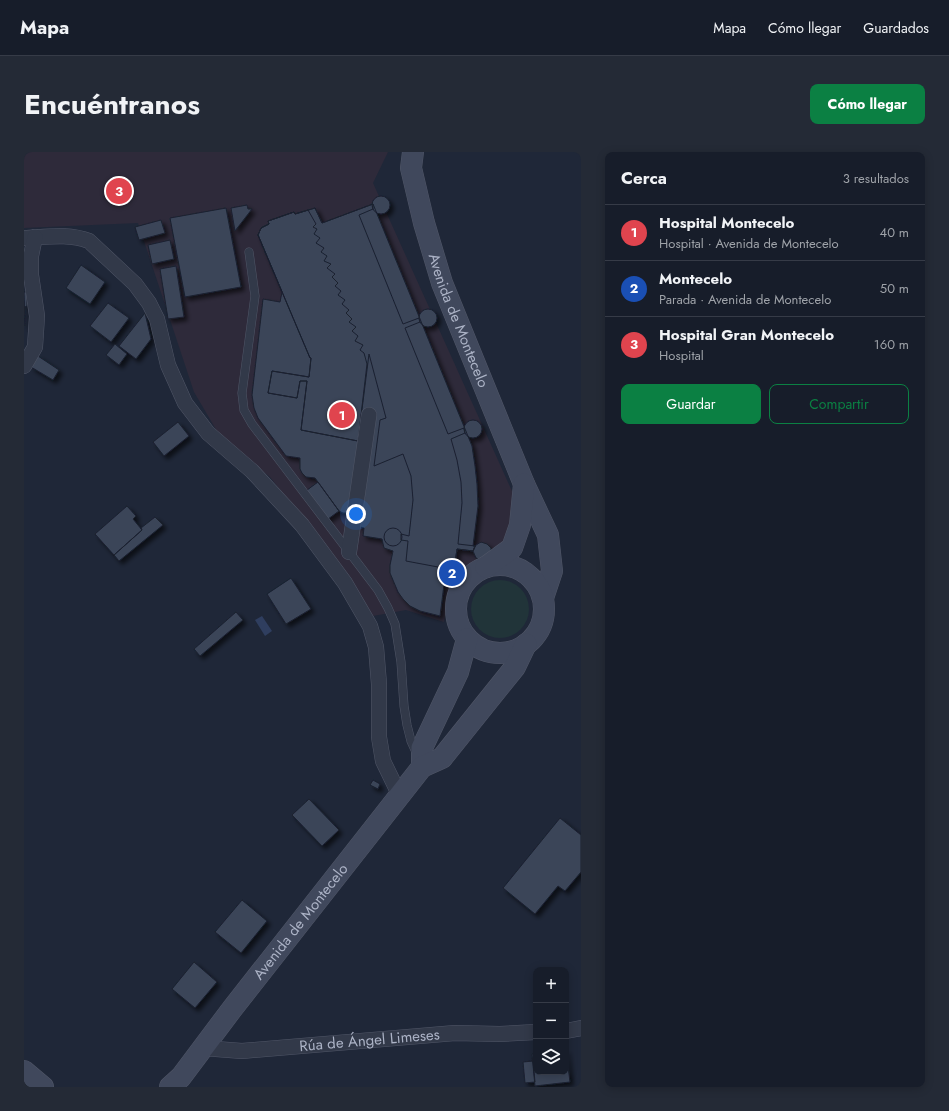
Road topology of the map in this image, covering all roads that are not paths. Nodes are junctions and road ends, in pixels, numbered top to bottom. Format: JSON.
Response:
{"nodes":[{"id":1,"x":413,"y":152,"type":"edge"},
{"id":2,"x":29,"y":237,"type":"edge"},
{"id":3,"x":249,"y":252,"type":"dead end"},
{"id":4,"x":24,"y":366,"type":"edge"},
{"id":5,"x":369,"y":415,"type":"dead end"},
{"id":6,"x":524,"y":484,"type":"junction"},
{"id":7,"x":349,"y":552,"type":"junction"},
{"id":8,"x":486,"y":567,"type":"junction"},
{"id":9,"x":542,"y":598,"type":"junction"},
{"id":10,"x":468,"y":639,"type":"junction"},
{"id":11,"x":526,"y":644,"type":"junction"},
{"id":12,"x":422,"y":767,"type":"junction"},
{"id":13,"x":400,"y":796,"type":"junction"},
{"id":14,"x":581,"y":1028,"type":"edge"},
{"id":15,"x":569,"y":1030,"type":"edge"},
{"id":16,"x":533,"y":1032,"type":"edge"},
{"id":17,"x":203,"y":1048,"type":"junction"},
{"id":18,"x":24,"y":1071,"type":"edge"},
{"id":19,"x":176,"y":1084,"type":"edge"},
{"id":20,"x":43,"y":1087,"type":"edge"}],
"edges":[{"from":1,"to":6,"type":"street","name":"Avenida de Montecelo"},
{"from":2,"to":4,"type":"street"},
{"from":2,"to":13,"type":"street"},
{"from":3,"to":7,"type":"lane"},
{"from":5,"to":7,"type":"street"},
{"from":6,"to":8,"type":"street","name":"Avenida de Montecelo"},
{"from":6,"to":9,"type":"street","name":"Avenida de Montecelo"},
{"from":7,"to":12,"type":"lane"},
{"from":8,"to":9,"type":"street"},
{"from":8,"to":10,"type":"street"},
{"from":9,"to":11,"type":"street"},
{"from":10,"to":11,"type":"street"},
{"from":10,"to":12,"type":"street"},
{"from":11,"to":12,"type":"street","name":"Avenida de Montecelo"},
{"from":12,"to":13,"type":"street","name":"Avenida de Montecelo"},
{"from":13,"to":17,"type":"street","name":"Avenida de Montecelo"},
{"from":14,"to":15,"type":"street"},
{"from":16,"to":17,"type":"street","name":"Rúa de Ángel Limeses"},
{"from":17,"to":19,"type":"street","name":"Avenida de Montecelo"},
{"from":18,"to":20,"type":"street"}]}
